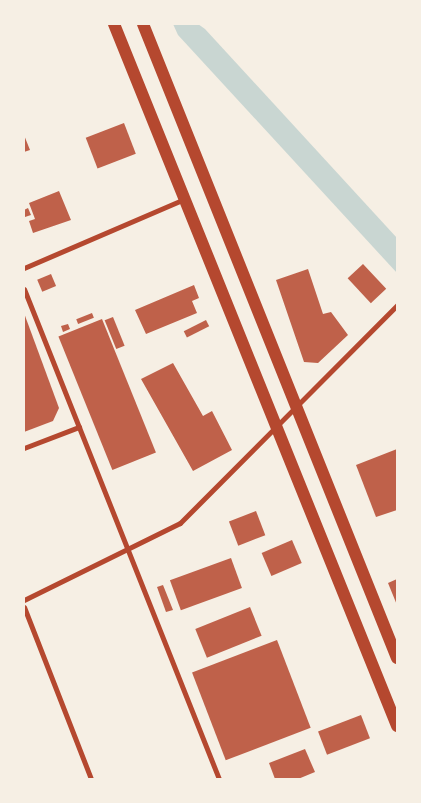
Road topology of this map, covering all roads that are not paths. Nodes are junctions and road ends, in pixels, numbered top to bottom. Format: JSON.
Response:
{"nodes":[{"id":1,"x":114,"y":24,"type":"edge"},
{"id":2,"x":144,"y":27,"type":"edge"},
{"id":3,"x":184,"y":200,"type":"junction"},
{"id":4,"x":24,"y":268,"type":"edge"},
{"id":5,"x":24,"y":289,"type":"edge"},
{"id":6,"x":397,"y":305,"type":"edge"},
{"id":7,"x":297,"y":406,"type":"junction"},
{"id":8,"x":277,"y":426,"type":"junction"},
{"id":9,"x":79,"y":427,"type":"junction"},
{"id":10,"x":24,"y":448,"type":"edge"},
{"id":11,"x":128,"y":547,"type":"junction"},
{"id":12,"x":24,"y":600,"type":"edge"},
{"id":13,"x":24,"y":607,"type":"edge"},
{"id":14,"x":394,"y":642,"type":"edge"},
{"id":15,"x":397,"y":658,"type":"edge"},
{"id":16,"x":397,"y":726,"type":"edge"},
{"id":17,"x":91,"y":779,"type":"edge"},
{"id":18,"x":219,"y":779,"type":"edge"}],
"edges":[{"from":1,"to":3,"type":"main road"},
{"from":2,"to":7,"type":"main road"},
{"from":3,"to":4,"type":"street"},
{"from":3,"to":8,"type":"main road"},
{"from":5,"to":9,"type":"street"},
{"from":6,"to":7,"type":"street"},
{"from":7,"to":8,"type":"street"},
{"from":7,"to":14,"type":"main road"},
{"from":8,"to":11,"type":"street"},
{"from":8,"to":16,"type":"main road"},
{"from":9,"to":10,"type":"street"},
{"from":9,"to":11,"type":"street"},
{"from":11,"to":12,"type":"street"},
{"from":11,"to":18,"type":"street"},
{"from":13,"to":17,"type":"street"},
{"from":14,"to":15,"type":"main road"}]}
